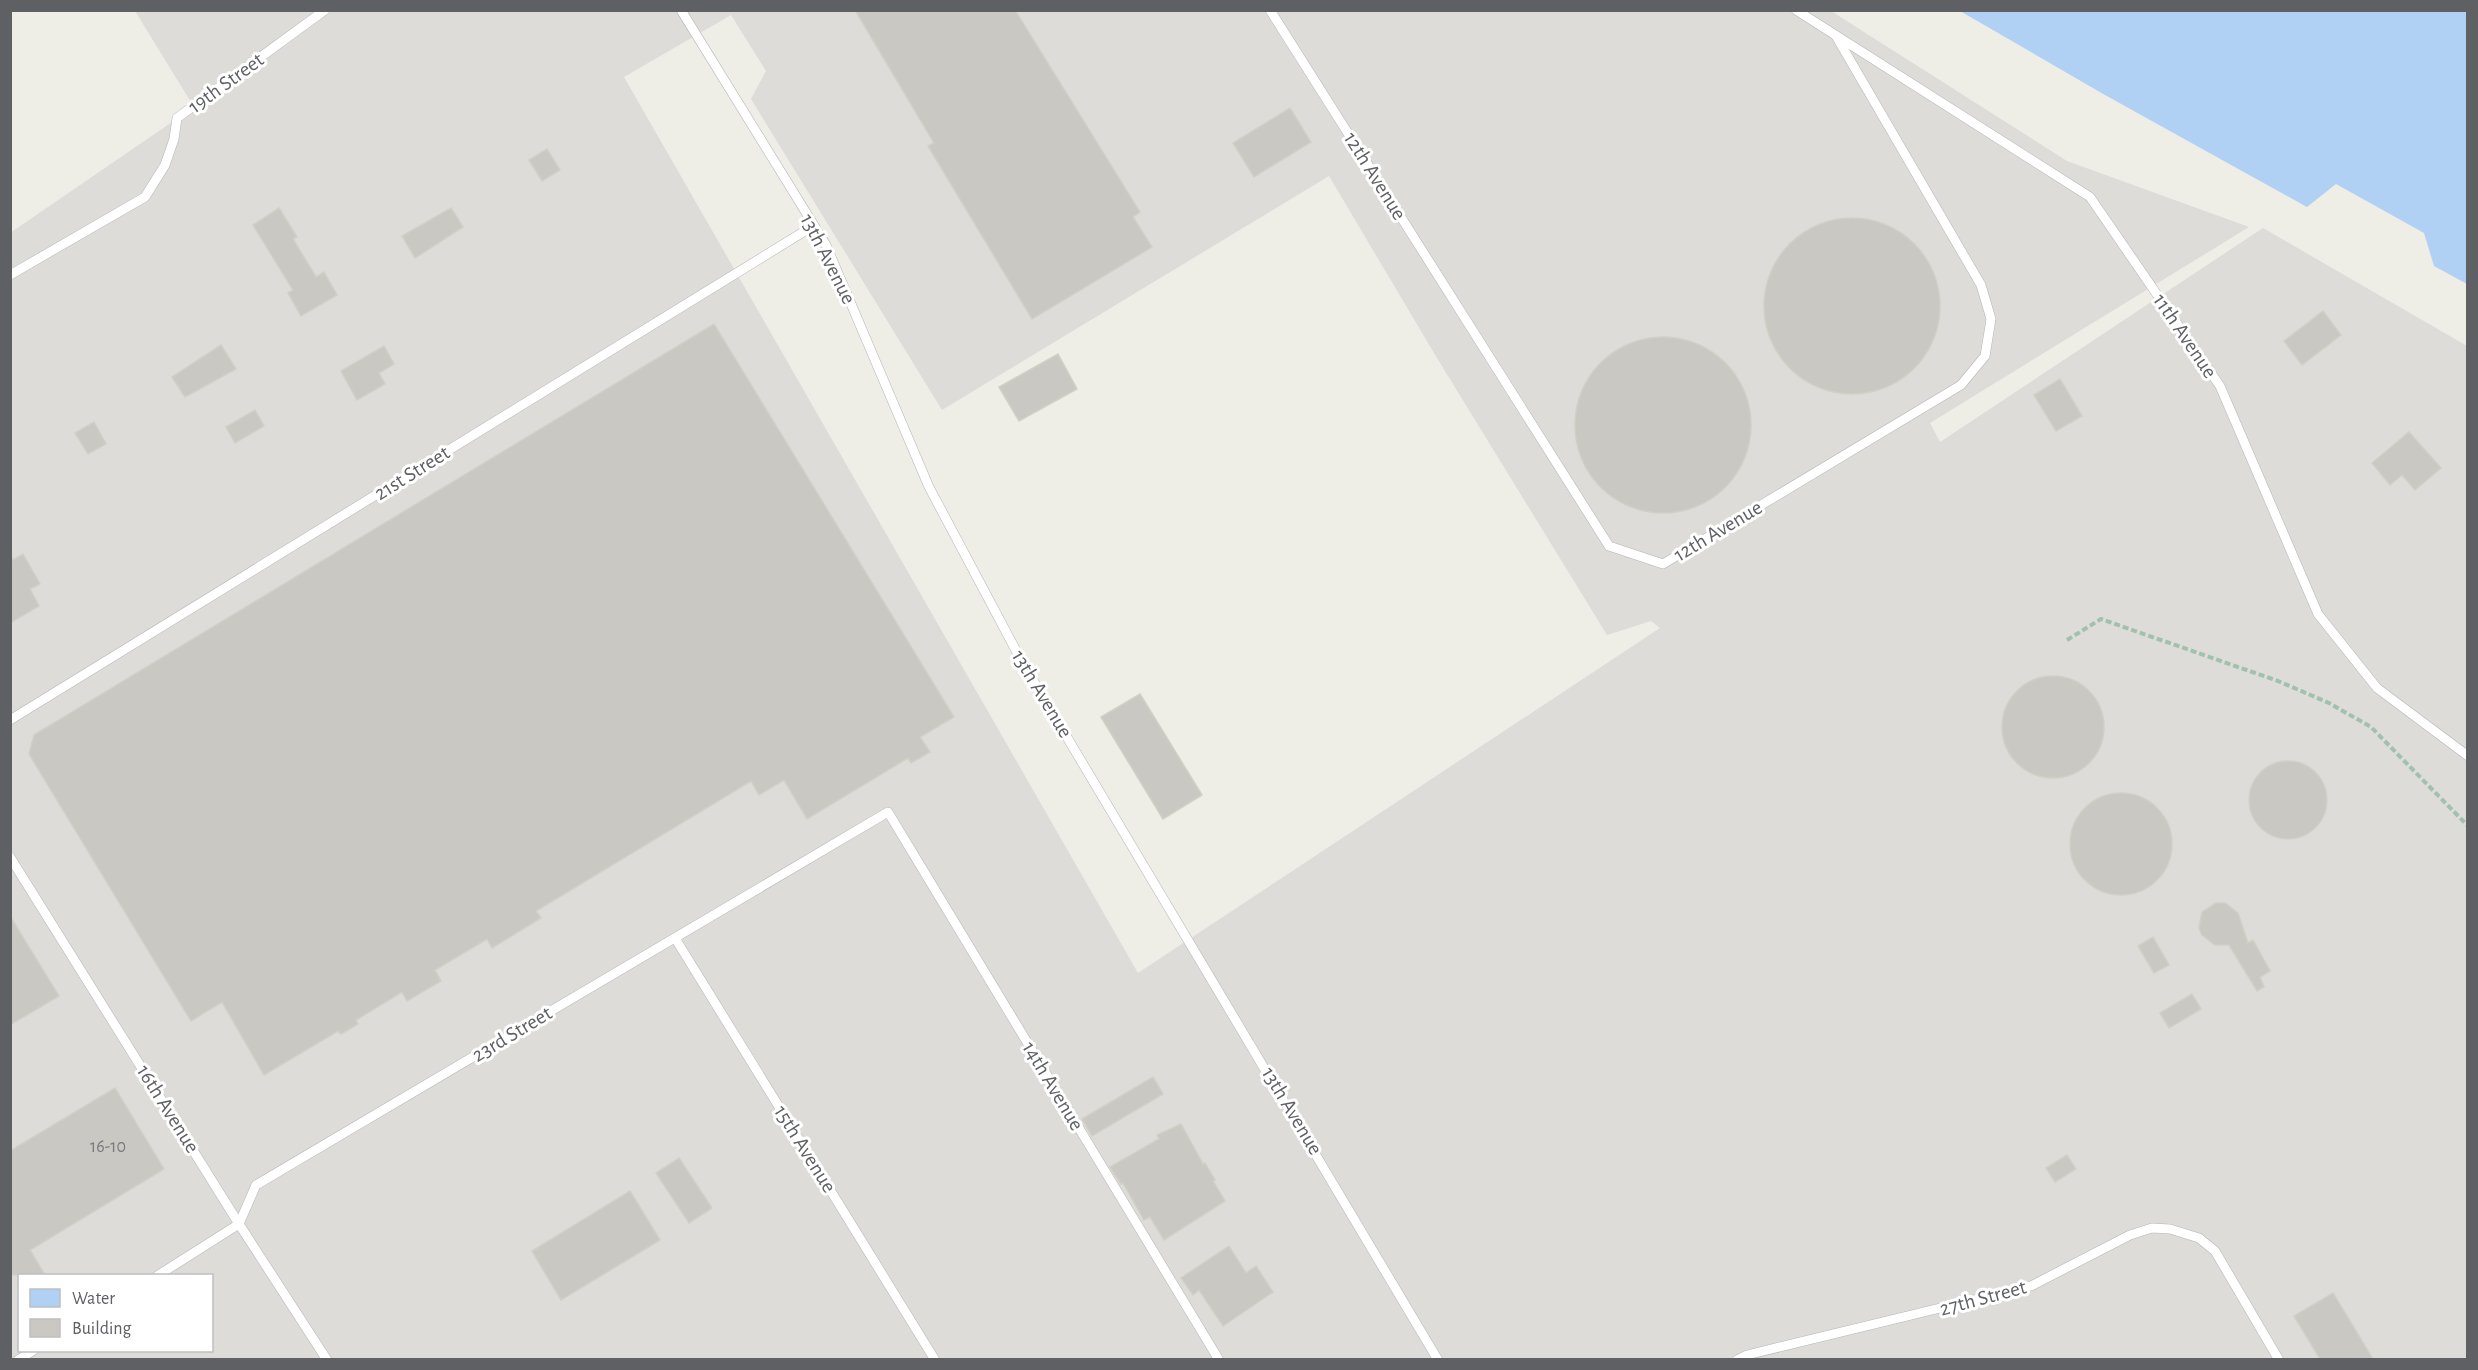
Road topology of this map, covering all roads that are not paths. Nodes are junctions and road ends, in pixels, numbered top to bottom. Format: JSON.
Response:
{"nodes":[{"id":1,"x":325,"y":10,"type":"edge"},
{"id":2,"x":681,"y":10,"type":"edge"},
{"id":3,"x":1270,"y":10,"type":"edge"},
{"id":4,"x":1796,"y":10,"type":"edge"},
{"id":5,"x":1836,"y":36,"type":"junction"},
{"id":6,"x":813,"y":226,"type":"junction"},
{"id":7,"x":10,"y":275,"type":"edge"},
{"id":8,"x":10,"y":720,"type":"edge"},
{"id":9,"x":2468,"y":756,"type":"edge"},
{"id":10,"x":888,"y":812,"type":"joint"},
{"id":11,"x":10,"y":856,"type":"edge"},
{"id":12,"x":675,"y":938,"type":"junction"},
{"id":13,"x":239,"y":1224,"type":"junction"},
{"id":14,"x":159,"y":1274,"type":"edge"},
{"id":15,"x":327,"y":1359,"type":"edge"},
{"id":16,"x":935,"y":1359,"type":"edge"},
{"id":17,"x":1219,"y":1359,"type":"edge"},
{"id":18,"x":1438,"y":1359,"type":"edge"},
{"id":19,"x":1737,"y":1359,"type":"edge"},
{"id":20,"x":2279,"y":1359,"type":"edge"}],
"edges":[{"from":1,"to":7,"type":"lane","name":"19th Street"},
{"from":2,"to":6,"type":"lane","name":"13th Avenue"},
{"from":3,"to":5,"type":"lane","name":"12th Avenue"},
{"from":4,"to":5,"type":"lane","name":"11th Avenue"},
{"from":5,"to":9,"type":"lane","name":"11th Avenue"},
{"from":6,"to":8,"type":"lane","name":"21st Street"},
{"from":6,"to":18,"type":"lane","name":"13th Avenue"},
{"from":10,"to":12,"type":"lane","name":"23rd Street"},
{"from":10,"to":17,"type":"lane","name":"14th Avenue"},
{"from":11,"to":13,"type":"lane","name":"16th Avenue"},
{"from":12,"to":13,"type":"lane","name":"23rd Street"},
{"from":12,"to":16,"type":"lane","name":"15th Avenue"},
{"from":13,"to":14,"type":"lane"},
{"from":13,"to":15,"type":"lane","name":"16th Avenue"},
{"from":19,"to":20,"type":"lane","name":"27th Street"}]}
